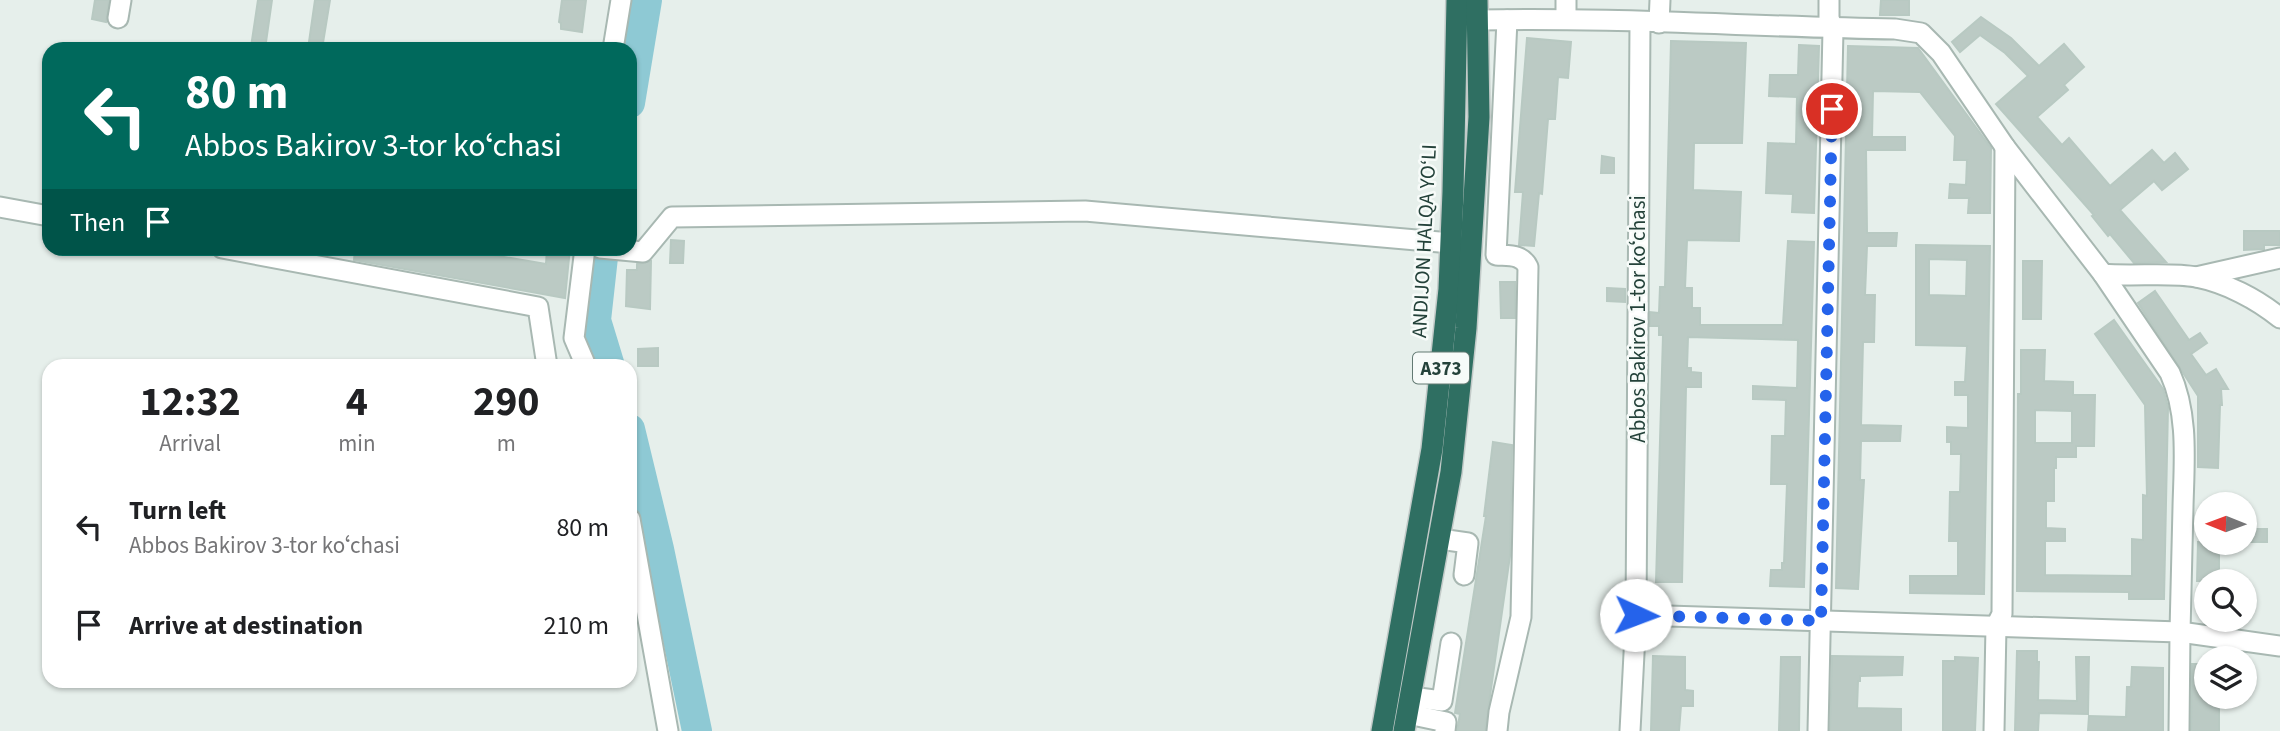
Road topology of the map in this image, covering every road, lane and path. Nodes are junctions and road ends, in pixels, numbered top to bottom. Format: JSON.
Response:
{"nodes":[{"id":1,"x":621,"y":0,"type":"edge"},
{"id":2,"x":1457,"y":0,"type":"edge"},
{"id":3,"x":1660,"y":0,"type":"edge"},
{"id":4,"x":1829,"y":0,"type":"edge"},
{"id":5,"x":1566,"y":9,"type":"edge"},
{"id":6,"x":1477,"y":10,"type":"edge"},
{"id":7,"x":1507,"y":20,"type":"junction"},
{"id":8,"x":1649,"y":23,"type":"junction"},
{"id":9,"x":1833,"y":29,"type":"junction"},
{"id":10,"x":614,"y":42,"type":"edge"},
{"id":11,"x":2005,"y":147,"type":"junction"},
{"id":12,"x":0,"y":207,"type":"edge"},
{"id":13,"x":42,"y":215,"type":"edge"},
{"id":14,"x":1451,"y":243,"type":"junction"},
{"id":15,"x":637,"y":252,"type":"edge"},
{"id":16,"x":1471,"y":254,"type":"junction"},
{"id":17,"x":1496,"y":255,"type":"junction"},
{"id":18,"x":265,"y":256,"type":"edge"},
{"id":19,"x":583,"y":256,"type":"edge"},
{"id":20,"x":2280,"y":258,"type":"edge"},
{"id":21,"x":2103,"y":274,"type":"junction"},
{"id":22,"x":2196,"y":277,"type":"junction"},
{"id":23,"x":2280,"y":318,"type":"edge"},
{"id":24,"x":546,"y":359,"type":"edge"},
{"id":25,"x":583,"y":359,"type":"edge"},
{"id":26,"x":1440,"y":538,"type":"junction"},
{"id":27,"x":637,"y":558,"type":"edge"},
{"id":28,"x":1464,"y":575,"type":"dead end"},
{"id":29,"x":1636,"y":615,"type":"junction"},
{"id":30,"x":1821,"y":621,"type":"junction"},
{"id":31,"x":1996,"y":626,"type":"junction"},
{"id":32,"x":2180,"y":632,"type":"junction"},
{"id":33,"x":1451,"y":643,"type":"dead end"},
{"id":34,"x":2280,"y":646,"type":"edge"},
{"id":35,"x":1408,"y":714,"type":"edge"},
{"id":36,"x":668,"y":731,"type":"edge"},
{"id":37,"x":1382,"y":731,"type":"edge"},
{"id":38,"x":1445,"y":731,"type":"edge"},
{"id":39,"x":1497,"y":731,"type":"edge"},
{"id":40,"x":1630,"y":731,"type":"edge"},
{"id":41,"x":1818,"y":731,"type":"edge"},
{"id":42,"x":1994,"y":731,"type":"edge"},
{"id":43,"x":2179,"y":731,"type":"edge"}],
"edges":[{"from":1,"to":10,"type":"street"},
{"from":2,"to":14,"type":"highway","name":"ANDIJON HALQA YO‘LI","number":"A373"},
{"from":3,"to":8,"type":"street","name":"Abbos Bakirov 1-tor koʻchasi"},
{"from":4,"to":9,"type":"street"},
{"from":5,"to":7,"type":"street"},
{"from":5,"to":8,"type":"street"},
{"from":6,"to":7,"type":"street"},
{"from":6,"to":16,"type":"highway","number":"A373"},
{"from":7,"to":17,"type":"street"},
{"from":8,"to":9,"type":"street"},
{"from":8,"to":29,"type":"street","name":"Abbos Bakirov 1-tor koʻchasi"},
{"from":9,"to":11,"type":"street"},
{"from":9,"to":30,"type":"street"},
{"from":11,"to":21,"type":"street"},
{"from":11,"to":31,"type":"street"},
{"from":12,"to":13,"type":"street"},
{"from":14,"to":15,"type":"street"},
{"from":14,"to":37,"type":"highway","name":"ANDIJON HALQA YO‘LI","number":"A373"},
{"from":16,"to":17,"type":"street"},
{"from":16,"to":26,"type":"highway","number":"A373"},
{"from":17,"to":39,"type":"street"},
{"from":18,"to":24,"type":"street"},
{"from":19,"to":25,"type":"street"},
{"from":20,"to":22,"type":"street"},
{"from":21,"to":22,"type":"street"},
{"from":21,"to":32,"type":"street"},
{"from":22,"to":23,"type":"street"},
{"from":26,"to":28,"type":"street"},
{"from":26,"to":35,"type":"highway","number":"A373"},
{"from":27,"to":36,"type":"street"},
{"from":29,"to":30,"type":"street"},
{"from":29,"to":40,"type":"street","name":"Abbos Bakirov 1-tor koʻchasi"},
{"from":30,"to":31,"type":"street"},
{"from":30,"to":41,"type":"street"},
{"from":31,"to":32,"type":"street"},
{"from":31,"to":42,"type":"street"},
{"from":32,"to":34,"type":"street"},
{"from":32,"to":43,"type":"street"},
{"from":33,"to":35,"type":"street"},
{"from":35,"to":38,"type":"street"}]}
